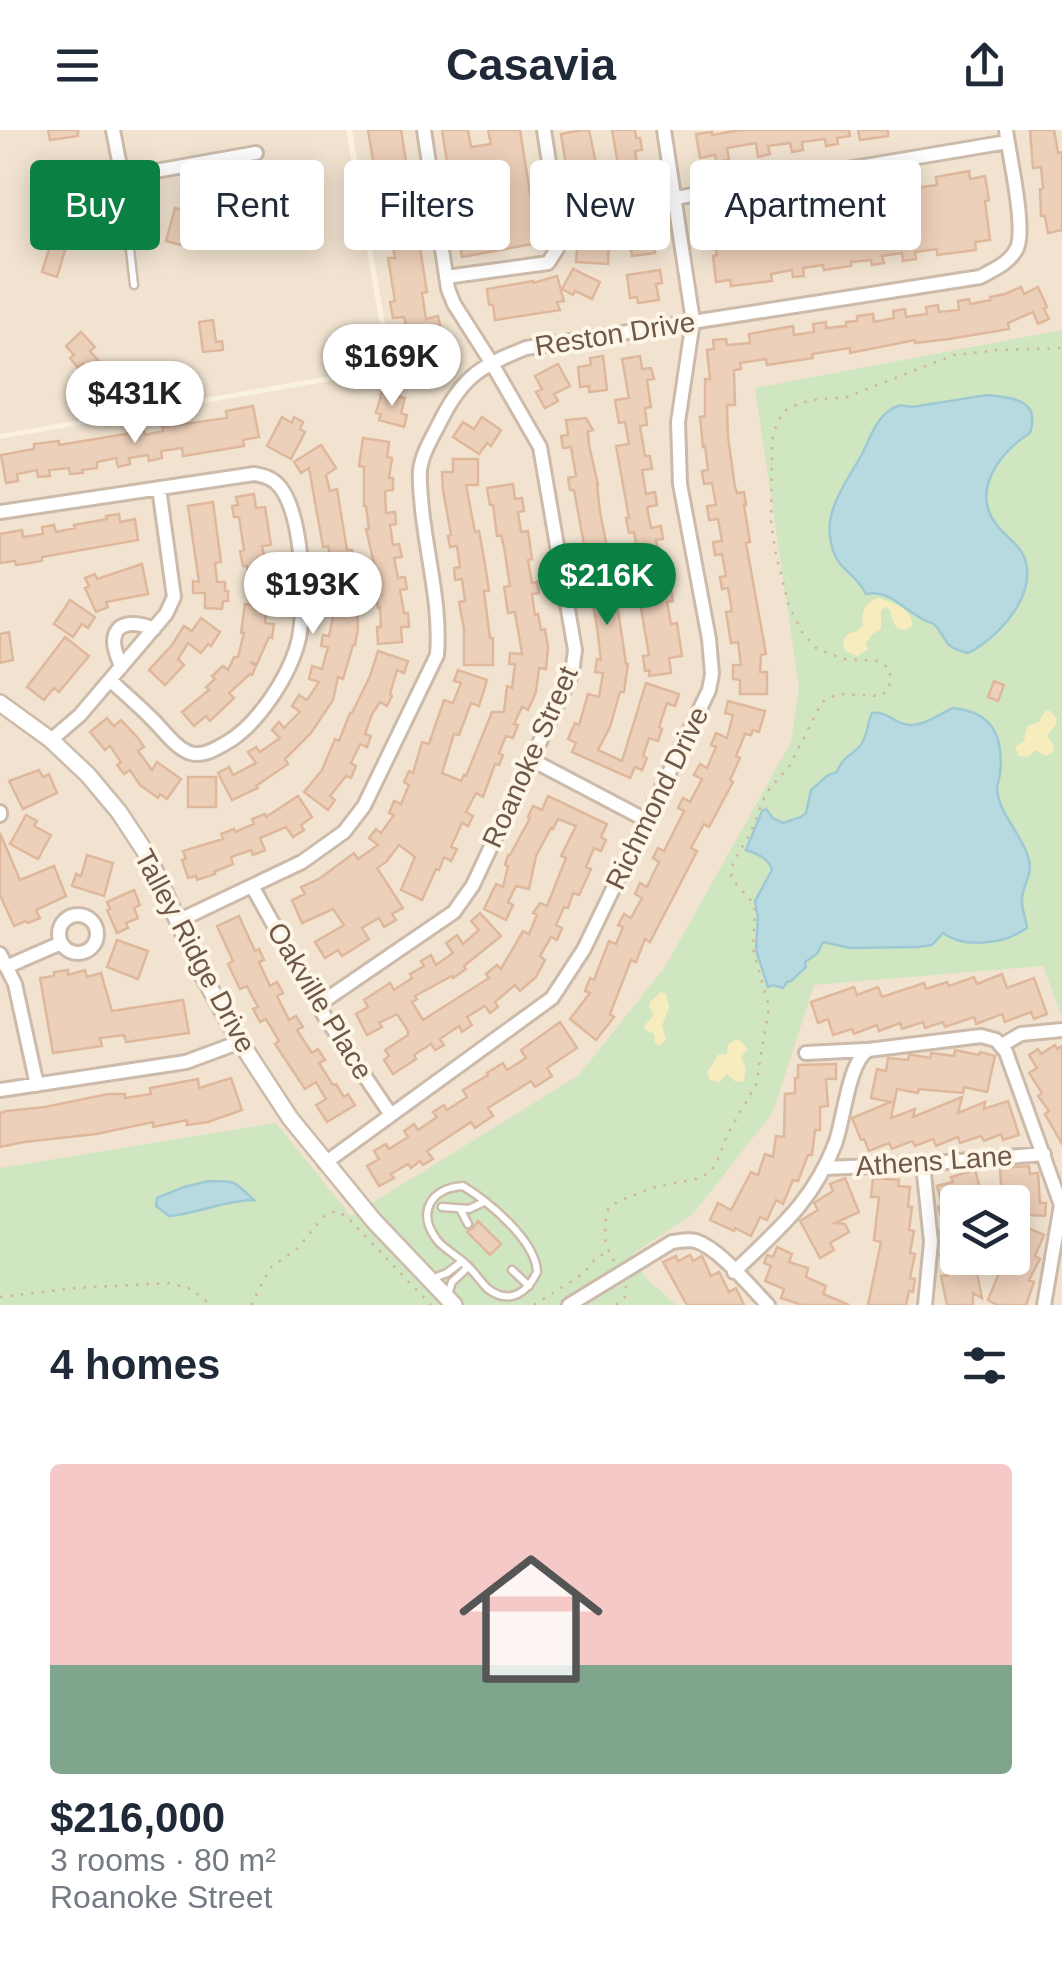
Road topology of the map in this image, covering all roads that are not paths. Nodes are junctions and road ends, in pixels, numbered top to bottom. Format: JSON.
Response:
{"nodes":[{"id":1,"x":113,"y":130,"type":"edge"},
{"id":2,"x":424,"y":130,"type":"edge"},
{"id":3,"x":544,"y":130,"type":"edge"},
{"id":4,"x":664,"y":130,"type":"edge"},
{"id":5,"x":1006,"y":136,"type":"edge"},
{"id":6,"x":256,"y":154,"type":"dead end"},
{"id":7,"x":119,"y":160,"type":"edge"},
{"id":8,"x":160,"y":170,"type":"edge"},
{"id":9,"x":675,"y":198,"type":"junction"},
{"id":10,"x":130,"y":250,"type":"edge"},
{"id":11,"x":446,"y":276,"type":"junction"},
{"id":12,"x":134,"y":285,"type":"dead end"},
{"id":13,"x":693,"y":321,"type":"junction"},
{"id":14,"x":491,"y":362,"type":"junction"},
{"id":15,"x":159,"y":488,"type":"junction"},
{"id":16,"x":0,"y":512,"type":"edge"},
{"id":17,"x":154,"y":629,"type":"junction"},
{"id":18,"x":121,"y":667,"type":"junction"},
{"id":19,"x":110,"y":680,"type":"junction"},
{"id":20,"x":0,"y":703,"type":"edge"},
{"id":21,"x":51,"y":740,"type":"junction"},
{"id":22,"x":532,"y":760,"type":"junction"},
{"id":23,"x":646,"y":820,"type":"junction"},
{"id":24,"x":252,"y":886,"type":"junction"},
{"id":25,"x":178,"y":920,"type":"junction"},
{"id":26,"x":61,"y":943,"type":"dead end"},
{"id":27,"x":3,"y":961,"type":"edge"},
{"id":28,"x":318,"y":1005,"type":"junction"},
{"id":29,"x":1062,"y":1030,"type":"edge"},
{"id":30,"x":240,"y":1042,"type":"junction"},
{"id":31,"x":1002,"y":1045,"type":"junction"},
{"id":32,"x":868,"y":1050,"type":"junction"},
{"id":33,"x":806,"y":1054,"type":"dead end"},
{"id":34,"x":36,"y":1085,"type":"junction"},
{"id":35,"x":0,"y":1090,"type":"edge"},
{"id":36,"x":391,"y":1115,"type":"junction"},
{"id":37,"x":1044,"y":1154,"type":"junction"},
{"id":38,"x":325,"y":1163,"type":"junction"},
{"id":39,"x":923,"y":1164,"type":"junction"},
{"id":40,"x":824,"y":1168,"type":"junction"},
{"id":41,"x":484,"y":1202,"type":"junction"},
{"id":42,"x":442,"y":1206,"type":"dead end"},
{"id":43,"x":460,"y":1209,"type":"junction"},
{"id":44,"x":468,"y":1224,"type":"dead end"},
{"id":45,"x":464,"y":1262,"type":"junction"},
{"id":46,"x":512,"y":1270,"type":"dead end"},
{"id":47,"x":734,"y":1272,"type":"junction"},
{"id":48,"x":430,"y":1280,"type":"junction"},
{"id":49,"x":529,"y":1286,"type":"junction"},
{"id":50,"x":444,"y":1302,"type":"edge"},
{"id":51,"x":569,"y":1305,"type":"edge"},
{"id":52,"x":768,"y":1305,"type":"edge"},
{"id":53,"x":925,"y":1305,"type":"edge"},
{"id":54,"x":1044,"y":1305,"type":"edge"}],
"edges":[{"from":1,"to":7,"type":"street"},
{"from":2,"to":11,"type":"street","name":"Roanoke Street"},
{"from":3,"to":11,"type":"street"},
{"from":4,"to":9,"type":"street","name":"Richmond Drive"},
{"from":5,"to":9,"type":"street"},
{"from":5,"to":13,"type":"street","name":"Reston Drive"},
{"from":6,"to":8,"type":"street"},
{"from":9,"to":13,"type":"street","name":"Richmond Drive"},
{"from":10,"to":12,"type":"lane"},
{"from":11,"to":14,"type":"street","name":"Roanoke Street"},
{"from":13,"to":14,"type":"street","name":"Reston Drive"},
{"from":13,"to":23,"type":"street","name":"Richmond Drive"},
{"from":14,"to":22,"type":"street","name":"Roanoke Street"},
{"from":14,"to":24,"type":"street","name":"Reston Drive"},
{"from":15,"to":16,"type":"street"},
{"from":15,"to":17,"type":"street"},
{"from":15,"to":19,"type":"street"},
{"from":17,"to":18,"type":"street"},
{"from":17,"to":18,"type":"street"},
{"from":18,"to":19,"type":"street"},
{"from":19,"to":21,"type":"street"},
{"from":20,"to":21,"type":"street","name":"Talley Ridge Drive"},
{"from":21,"to":25,"type":"street","name":"Talley Ridge Drive"},
{"from":22,"to":23,"type":"street"},
{"from":22,"to":28,"type":"street","name":"Roanoke Street"},
{"from":23,"to":36,"type":"street","name":"Richmond Drive"},
{"from":24,"to":25,"type":"street","name":"Reston Drive"},
{"from":24,"to":28,"type":"street","name":"Oakville Place"},
{"from":25,"to":30,"type":"street","name":"Talley Ridge Drive"},
{"from":26,"to":27,"type":"street"},
{"from":27,"to":34,"type":"street"},
{"from":28,"to":36,"type":"street","name":"Oakville Place"},
{"from":29,"to":31,"type":"street"},
{"from":30,"to":34,"type":"street"},
{"from":30,"to":38,"type":"street","name":"Talley Ridge Drive"},
{"from":31,"to":32,"type":"street"},
{"from":31,"to":37,"type":"street"},
{"from":32,"to":33,"type":"street"},
{"from":32,"to":40,"type":"street"},
{"from":34,"to":35,"type":"street"},
{"from":36,"to":38,"type":"street","name":"Richmond Drive"},
{"from":37,"to":39,"type":"street","name":"Athens Lane"},
{"from":37,"to":54,"type":"street"},
{"from":38,"to":48,"type":"street","name":"Talley Ridge Drive"},
{"from":39,"to":40,"type":"street","name":"Athens Lane"},
{"from":39,"to":53,"type":"street"},
{"from":40,"to":47,"type":"street"},
{"from":41,"to":43,"type":"lane"},
{"from":41,"to":45,"type":"lane"},
{"from":41,"to":49,"type":"lane"},
{"from":42,"to":43,"type":"lane"},
{"from":43,"to":44,"type":"lane"},
{"from":45,"to":48,"type":"lane"},
{"from":45,"to":49,"type":"lane"},
{"from":45,"to":50,"type":"lane"},
{"from":46,"to":49,"type":"lane"},
{"from":47,"to":51,"type":"street"},
{"from":47,"to":52,"type":"street"},
{"from":48,"to":50,"type":"street","name":"Talley Ridge Drive"}]}
